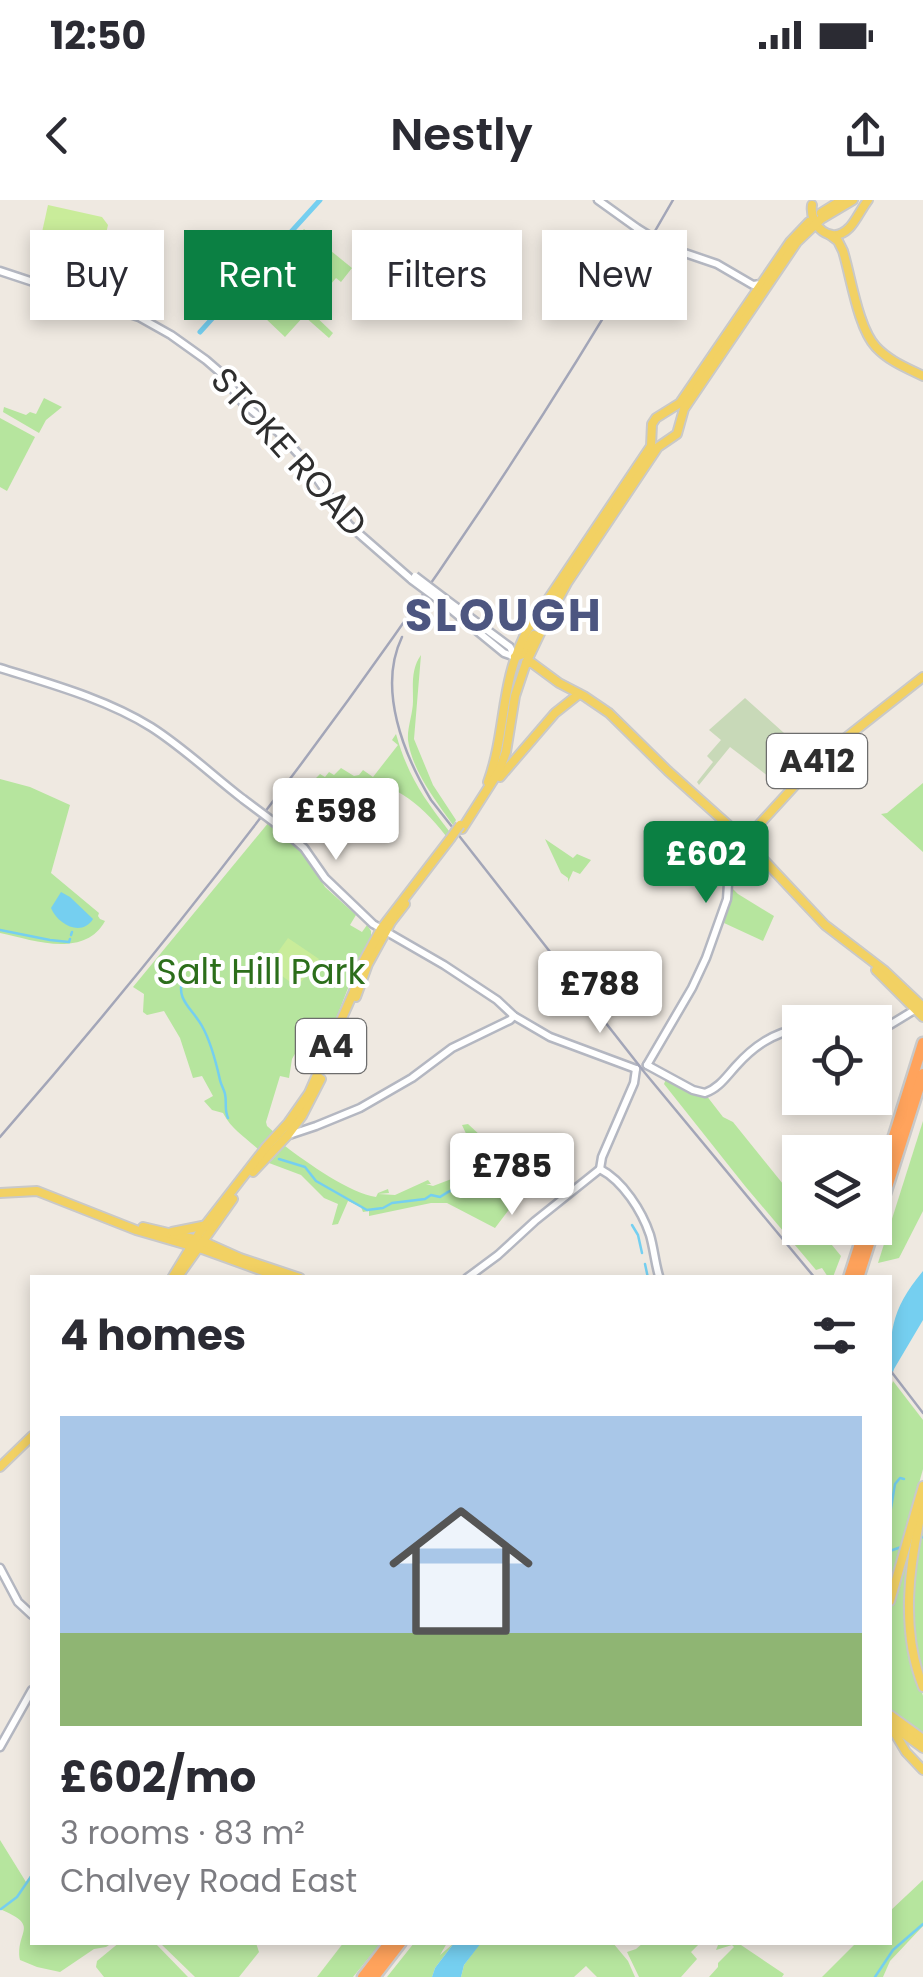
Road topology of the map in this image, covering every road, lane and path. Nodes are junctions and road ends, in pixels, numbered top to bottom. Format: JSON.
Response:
{"nodes":[{"id":1,"x":598,"y":200,"type":"edge"},
{"id":2,"x":842,"y":200,"type":"edge"},
{"id":3,"x":854,"y":200,"type":"edge"},
{"id":4,"x":868,"y":200,"type":"edge"},
{"id":5,"x":813,"y":203,"type":"edge"},
{"id":6,"x":854,"y":221,"type":"junction"},
{"id":7,"x":813,"y":222,"type":"junction"},
{"id":8,"x":806,"y":232,"type":"junction"},
{"id":9,"x":826,"y":233,"type":"junction"},
{"id":10,"x":790,"y":242,"type":"junction"},
{"id":11,"x":843,"y":251,"type":"junction"},
{"id":12,"x":783,"y":263,"type":"junction"},
{"id":13,"x":0,"y":271,"type":"edge"},
{"id":14,"x":737,"y":277,"type":"junction"},
{"id":15,"x":764,"y":281,"type":"junction"},
{"id":16,"x":753,"y":292,"type":"junction"},
{"id":17,"x":923,"y":376,"type":"edge"},
{"id":18,"x":662,"y":414,"type":"junction"},
{"id":19,"x":680,"y":426,"type":"junction"},
{"id":20,"x":652,"y":431,"type":"junction"},
{"id":21,"x":667,"y":441,"type":"junction"},
{"id":22,"x":550,"y":613,"type":"junction"},
{"id":23,"x":534,"y":644,"type":"junction"},
{"id":24,"x":511,"y":648,"type":"junction"},
{"id":25,"x":515,"y":657,"type":"junction"},
{"id":26,"x":526,"y":663,"type":"junction"},
{"id":27,"x":0,"y":668,"type":"edge"},
{"id":28,"x":541,"y":670,"type":"junction"},
{"id":29,"x":923,"y":677,"type":"edge"},
{"id":30,"x":508,"y":683,"type":"junction"},
{"id":31,"x":576,"y":697,"type":"junction"},
{"id":32,"x":502,"y":751,"type":"junction"},
{"id":33,"x":520,"y":752,"type":"junction"},
{"id":34,"x":491,"y":786,"type":"junction"},
{"id":35,"x":461,"y":827,"type":"junction"},
{"id":36,"x":745,"y":840,"type":"junction"},
{"id":37,"x":383,"y":930,"type":"junction"},
{"id":38,"x":917,"y":1005,"type":"edge"},
{"id":39,"x":514,"y":1016,"type":"junction"},
{"id":40,"x":923,"y":1017,"type":"edge"},
{"id":41,"x":892,"y":1023,"type":"edge"},
{"id":42,"x":782,"y":1033,"type":"edge"},
{"id":43,"x":923,"y":1044,"type":"edge"},
{"id":44,"x":651,"y":1068,"type":"junction"},
{"id":45,"x":636,"y":1069,"type":"junction"},
{"id":46,"x":923,"y":1074,"type":"edge"},
{"id":47,"x":301,"y":1117,"type":"junction"},
{"id":48,"x":316,"y":1126,"type":"junction"},
{"id":49,"x":304,"y":1131,"type":"junction"},
{"id":50,"x":288,"y":1135,"type":"junction"},
{"id":51,"x":892,"y":1143,"type":"edge"},
{"id":52,"x":266,"y":1154,"type":"junction"},
{"id":53,"x":600,"y":1170,"type":"junction"},
{"id":54,"x":892,"y":1172,"type":"edge"},
{"id":55,"x":238,"y":1189,"type":"junction"},
{"id":56,"x":0,"y":1193,"type":"edge"},
{"id":57,"x":224,"y":1213,"type":"junction"},
{"id":58,"x":207,"y":1224,"type":"junction"},
{"id":59,"x":125,"y":1225,"type":"junction"},
{"id":60,"x":168,"y":1233,"type":"junction"},
{"id":61,"x":178,"y":1242,"type":"junction"},
{"id":62,"x":197,"y":1244,"type":"junction"},
{"id":63,"x":860,"y":1245,"type":"edge"},
{"id":64,"x":869,"y":1245,"type":"edge"},
{"id":65,"x":228,"y":1256,"type":"junction"},
{"id":66,"x":192,"y":1257,"type":"junction"},
{"id":67,"x":180,"y":1264,"type":"junction"},
{"id":68,"x":175,"y":1275,"type":"edge"},
{"id":69,"x":177,"y":1275,"type":"edge"},
{"id":70,"x":275,"y":1275,"type":"edge"},
{"id":71,"x":290,"y":1275,"type":"edge"},
{"id":72,"x":471,"y":1275,"type":"edge"},
{"id":73,"x":660,"y":1275,"type":"edge"},
{"id":74,"x":850,"y":1275,"type":"edge"},
{"id":75,"x":859,"y":1275,"type":"edge"},
{"id":76,"x":30,"y":1438,"type":"edge"},
{"id":77,"x":0,"y":1467,"type":"edge"},
{"id":78,"x":923,"y":1486,"type":"edge"},
{"id":79,"x":923,"y":1505,"type":"edge"},
{"id":80,"x":0,"y":1568,"type":"edge"},
{"id":81,"x":892,"y":1594,"type":"edge"},
{"id":82,"x":30,"y":1613,"type":"edge"},
{"id":83,"x":923,"y":1687,"type":"edge"},
{"id":84,"x":30,"y":1694,"type":"edge"},
{"id":85,"x":892,"y":1717,"type":"edge"},
{"id":86,"x":892,"y":1725,"type":"edge"},
{"id":87,"x":892,"y":1728,"type":"edge"},
{"id":88,"x":923,"y":1740,"type":"edge"},
{"id":89,"x":0,"y":1747,"type":"edge"},
{"id":90,"x":923,"y":1748,"type":"edge"},
{"id":91,"x":923,"y":1770,"type":"edge"},
{"id":92,"x":388,"y":1945,"type":"edge"},
{"id":93,"x":399,"y":1945,"type":"edge"},
{"id":94,"x":363,"y":1977,"type":"edge"},
{"id":95,"x":374,"y":1977,"type":"edge"}],
"edges":[{"from":1,"to":14,"type":"street","bridge":true},
{"from":2,"to":7,"type":"main road"},
{"from":3,"to":6,"type":"main road"},
{"from":3,"to":7,"type":"main road"},
{"from":4,"to":6,"type":"main road"},
{"from":5,"to":7,"type":"main road"},
{"from":5,"to":10,"type":"main road"},
{"from":6,"to":9,"type":"main road"},
{"from":6,"to":11,"type":"main road"},
{"from":7,"to":8,"type":"main road"},
{"from":7,"to":9,"type":"main road"},
{"from":7,"to":10,"type":"main road"},
{"from":8,"to":9,"type":"main road"},
{"from":8,"to":12,"type":"main road"},
{"from":9,"to":11,"type":"main road"},
{"from":10,"to":15,"type":"main road"},
{"from":11,"to":17,"type":"main road"},
{"from":12,"to":16,"type":"main road"},
{"from":12,"to":19,"type":"main road"},
{"from":13,"to":24,"type":"street","name":"STOKE ROAD","bridge":true},
{"from":14,"to":15,"type":"street"},
{"from":14,"to":16,"type":"street"},
{"from":15,"to":16,"type":"main road"},
{"from":16,"to":18,"type":"main road"},
{"from":18,"to":19,"type":"main road"},
{"from":18,"to":20,"type":"main road"},
{"from":19,"to":21,"type":"main road"},
{"from":20,"to":21,"type":"main road"},
{"from":20,"to":24,"type":"main road"},
{"from":21,"to":22,"type":"main road"},
{"from":22,"to":23,"type":"main road"},
{"from":22,"to":25,"type":"main road"},
{"from":23,"to":26,"type":"main road"},
{"from":23,"to":28,"type":"main road"},
{"from":24,"to":25,"type":"main road"},
{"from":25,"to":26,"type":"main road"},
{"from":25,"to":30,"type":"main road","number":"A4"},
{"from":26,"to":28,"type":"main road"},
{"from":26,"to":30,"type":"main road"},
{"from":26,"to":32,"type":"main road"},
{"from":27,"to":37,"type":"street","bridge":true},
{"from":28,"to":31,"type":"main road"},
{"from":29,"to":36,"type":"main road","number":"A412"},
{"from":30,"to":32,"type":"main road","number":"A4"},
{"from":31,"to":33,"type":"main road"},
{"from":31,"to":36,"type":"main road"},
{"from":32,"to":33,"type":"main road"},
{"from":32,"to":34,"type":"main road","number":"A4"},
{"from":32,"to":35,"type":"main road","number":"A4"},
{"from":33,"to":34,"type":"main road"},
{"from":34,"to":35,"type":"main road","number":"A4"},
{"from":35,"to":37,"type":"main road","number":"A4","bridge":true},
{"from":36,"to":38,"type":"main road"},
{"from":36,"to":44,"type":"street"},
{"from":37,"to":39,"type":"street"},
{"from":37,"to":47,"type":"main road","number":"A4"},
{"from":38,"to":40,"type":"main road"},
{"from":38,"to":41,"type":"street"},
{"from":39,"to":45,"type":"street"},
{"from":39,"to":48,"type":"street"},
{"from":42,"to":44,"type":"street"},
{"from":43,"to":51,"type":"highway"},
{"from":44,"to":45,"type":"street"},
{"from":45,"to":53,"type":"street"},
{"from":46,"to":54,"type":"highway"},
{"from":47,"to":48,"type":"street"},
{"from":47,"to":49,"type":"street"},
{"from":47,"to":50,"type":"main road","number":"A4"},
{"from":47,"to":52,"type":"main road","number":"A4"},
{"from":48,"to":49,"type":"street"},
{"from":49,"to":50,"type":"street"},
{"from":50,"to":52,"type":"main road","number":"A4"},
{"from":52,"to":55,"type":"main road","number":"A4"},
{"from":53,"to":72,"type":"street"},
{"from":53,"to":73,"type":"street"},
{"from":55,"to":57,"type":"main road","number":"A4"},
{"from":55,"to":58,"type":"main road","number":"A4"},
{"from":56,"to":59,"type":"main road"},
{"from":57,"to":62,"type":"main road","number":"A4"},
{"from":57,"to":65,"type":"main road"},
{"from":58,"to":60,"type":"main road"},
{"from":58,"to":62,"type":"main road","number":"A4"},
{"from":59,"to":60,"type":"main road"},
{"from":59,"to":61,"type":"main road"},
{"from":60,"to":62,"type":"main road"},
{"from":61,"to":62,"type":"main road"},
{"from":61,"to":67,"type":"main road"},
{"from":62,"to":65,"type":"main road"},
{"from":62,"to":66,"type":"main road","number":"A4"},
{"from":62,"to":67,"type":"main road","number":"A4"},
{"from":63,"to":74,"type":"highway"},
{"from":64,"to":75,"type":"highway"},
{"from":65,"to":66,"type":"main road"},
{"from":65,"to":70,"type":"main road"},
{"from":65,"to":71,"type":"main road"},
{"from":66,"to":69,"type":"main road","number":"A4"},
{"from":67,"to":68,"type":"main road","number":"A4"},
{"from":76,"to":77,"type":"main road"},
{"from":78,"to":81,"type":"main road"},
{"from":79,"to":83,"type":"main road"},
{"from":80,"to":82,"type":"street"},
{"from":84,"to":89,"type":"street"},
{"from":85,"to":88,"type":"main road"},
{"from":86,"to":90,"type":"main road"},
{"from":87,"to":91,"type":"main road"},
{"from":92,"to":94,"type":"highway"},
{"from":93,"to":95,"type":"highway"}]}
